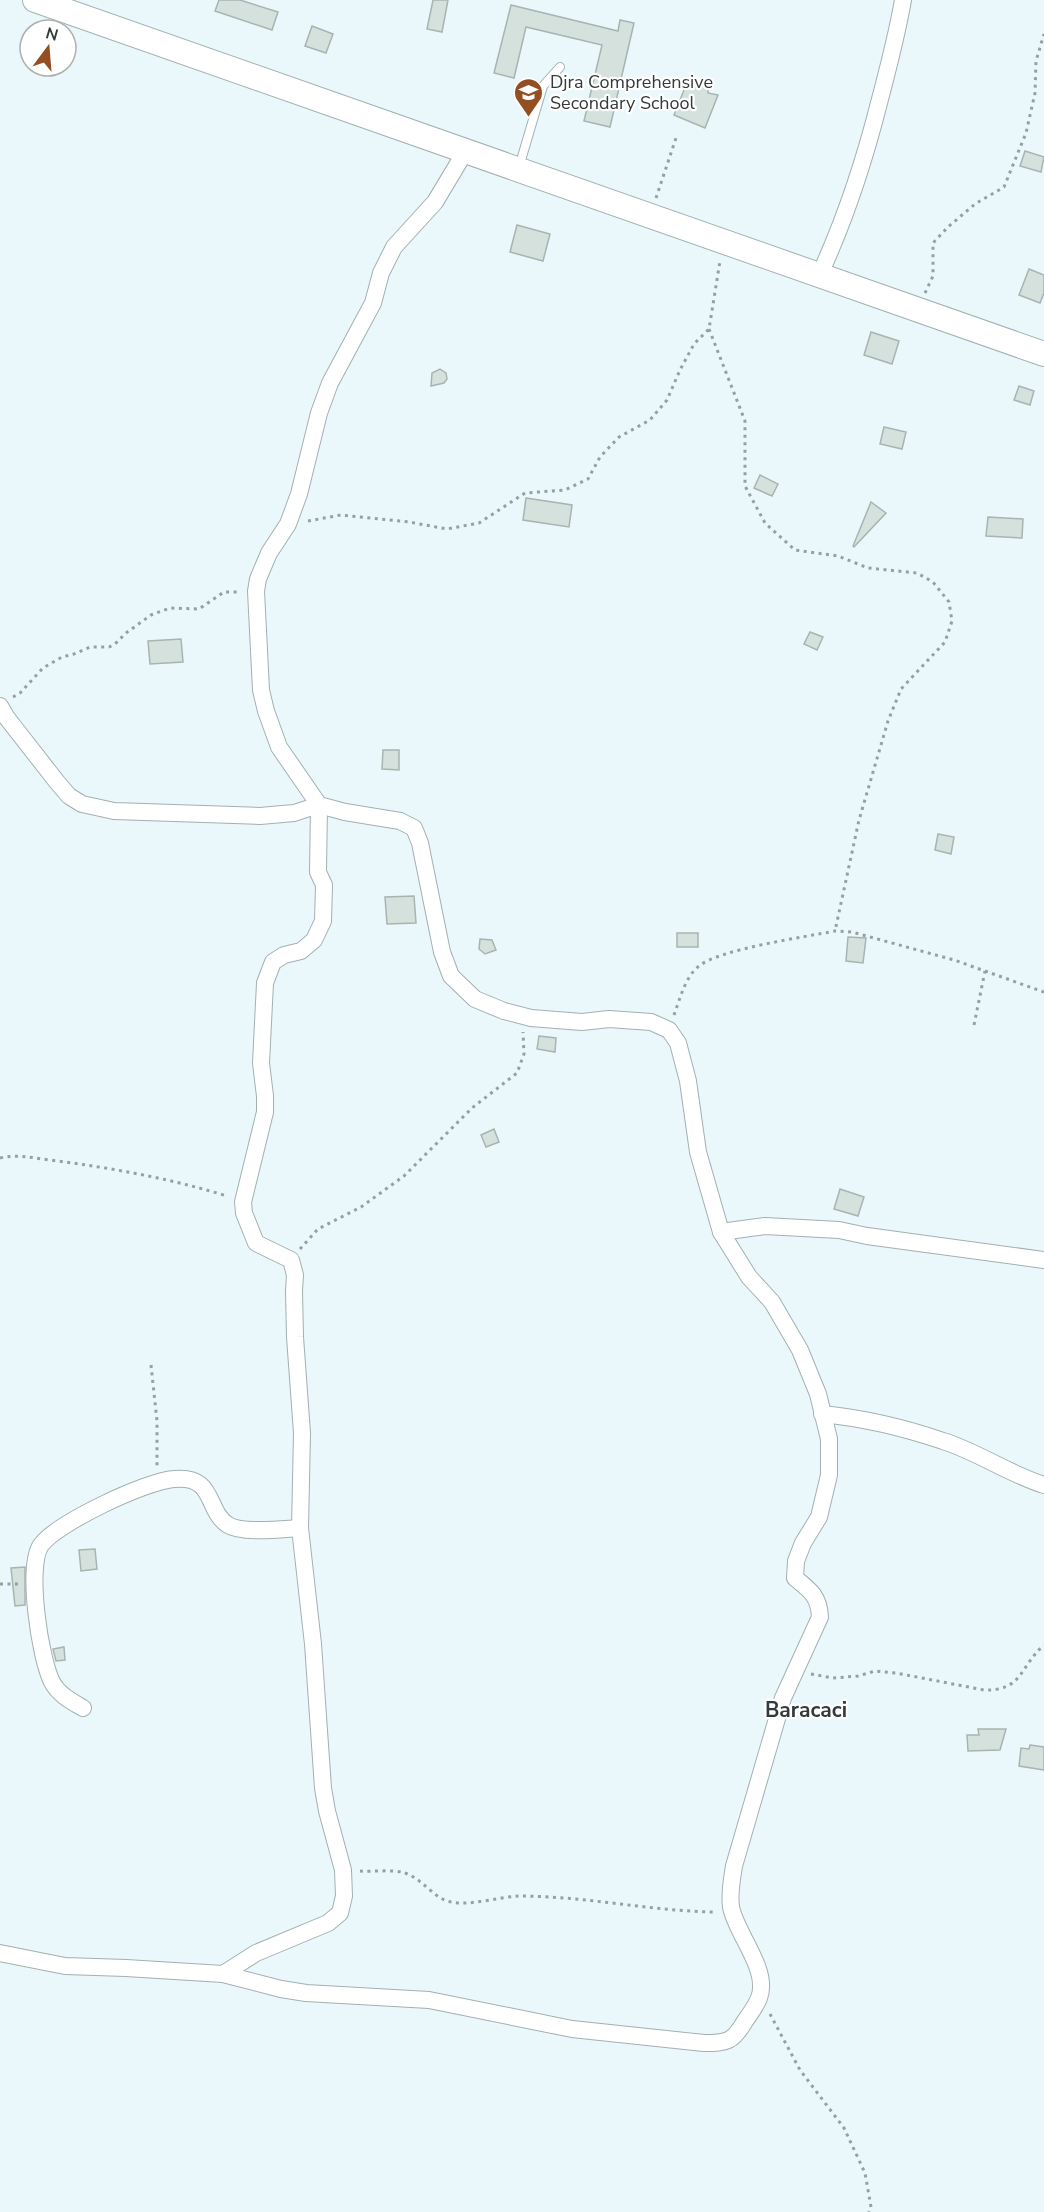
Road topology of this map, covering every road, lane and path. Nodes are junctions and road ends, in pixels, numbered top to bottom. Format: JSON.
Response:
{"nodes":[{"id":1,"x":34,"y":0,"type":"edge"},
{"id":2,"x":903,"y":0,"type":"edge"},
{"id":3,"x":1044,"y":34,"type":"edge"},
{"id":4,"x":560,"y":68,"type":"dead end"},
{"id":5,"x":677,"y":135,"type":"dead end"},
{"id":6,"x":465,"y":152,"type":"junction"},
{"id":7,"x":518,"y":170,"type":"junction"},
{"id":8,"x":650,"y":216,"type":"junction"},
{"id":9,"x":720,"y":242,"type":"junction"},
{"id":10,"x":819,"y":276,"type":"junction"},
{"id":11,"x":918,"y":311,"type":"junction"},
{"id":12,"x":709,"y":329,"type":"junction"},
{"id":13,"x":1044,"y":354,"type":"edge"},
{"id":14,"x":288,"y":524,"type":"junction"},
{"id":15,"x":256,"y":591,"type":"junction"},
{"id":16,"x":5,"y":702,"type":"edge"},
{"id":17,"x":319,"y":805,"type":"junction"},
{"id":18,"x":835,"y":931,"type":"junction"},
{"id":19,"x":985,"y":971,"type":"junction"},
{"id":20,"x":1044,"y":992,"type":"edge"},
{"id":21,"x":523,"y":1015,"type":"junction"},
{"id":22,"x":974,"y":1025,"type":"dead end"},
{"id":23,"x":669,"y":1030,"type":"junction"},
{"id":24,"x":0,"y":1158,"type":"edge"},
{"id":25,"x":243,"y":1202,"type":"junction"},
{"id":26,"x":721,"y":1232,"type":"junction"},
{"id":27,"x":291,"y":1260,"type":"junction"},
{"id":28,"x":1044,"y":1260,"type":"edge"},
{"id":29,"x":152,"y":1365,"type":"dead end"},
{"id":30,"x":822,"y":1414,"type":"junction"},
{"id":31,"x":157,"y":1482,"type":"junction"},
{"id":32,"x":1044,"y":1485,"type":"edge"},
{"id":33,"x":300,"y":1528,"type":"junction"},
{"id":34,"x":1044,"y":1645,"type":"edge"},
{"id":35,"x":794,"y":1671,"type":"junction"},
{"id":36,"x":83,"y":1708,"type":"dead end"},
{"id":37,"x":343,"y":1870,"type":"junction"},
{"id":38,"x":731,"y":1909,"type":"junction"},
{"id":39,"x":0,"y":1953,"type":"edge"},
{"id":40,"x":223,"y":1974,"type":"junction"},
{"id":41,"x":760,"y":1996,"type":"junction"},
{"id":42,"x":869,"y":2212,"type":"edge"}],
"edges":[{"from":1,"to":6,"type":"main road"},
{"from":2,"to":10,"type":"street"},
{"from":3,"to":11,"type":"path"},
{"from":4,"to":7,"type":"lane"},
{"from":5,"to":8,"type":"path"},
{"from":6,"to":7,"type":"main road"},
{"from":6,"to":14,"type":"street"},
{"from":7,"to":8,"type":"main road"},
{"from":8,"to":9,"type":"main road"},
{"from":9,"to":10,"type":"main road"},
{"from":9,"to":12,"type":"path"},
{"from":10,"to":11,"type":"main road"},
{"from":11,"to":13,"type":"main road"},
{"from":12,"to":14,"type":"path"},
{"from":12,"to":18,"type":"path"},
{"from":14,"to":15,"type":"street"},
{"from":15,"to":16,"type":"path"},
{"from":15,"to":17,"type":"street"},
{"from":16,"to":17,"type":"street"},
{"from":17,"to":21,"type":"street"},
{"from":17,"to":25,"type":"street"},
{"from":18,"to":19,"type":"path"},
{"from":18,"to":23,"type":"path"},
{"from":19,"to":20,"type":"path"},
{"from":19,"to":22,"type":"path"},
{"from":21,"to":23,"type":"street"},
{"from":21,"to":27,"type":"path"},
{"from":23,"to":26,"type":"street"},
{"from":24,"to":25,"type":"path"},
{"from":25,"to":27,"type":"street"},
{"from":26,"to":28,"type":"street"},
{"from":26,"to":30,"type":"street"},
{"from":27,"to":33,"type":"street"},
{"from":29,"to":31,"type":"path"},
{"from":30,"to":32,"type":"street"},
{"from":30,"to":35,"type":"street"},
{"from":31,"to":33,"type":"street"},
{"from":31,"to":36,"type":"street"},
{"from":33,"to":37,"type":"street"},
{"from":34,"to":35,"type":"path"},
{"from":35,"to":38,"type":"street"},
{"from":37,"to":38,"type":"path"},
{"from":37,"to":40,"type":"street"},
{"from":38,"to":41,"type":"street"},
{"from":39,"to":40,"type":"street"},
{"from":40,"to":41,"type":"street"},
{"from":41,"to":42,"type":"path"}]}
